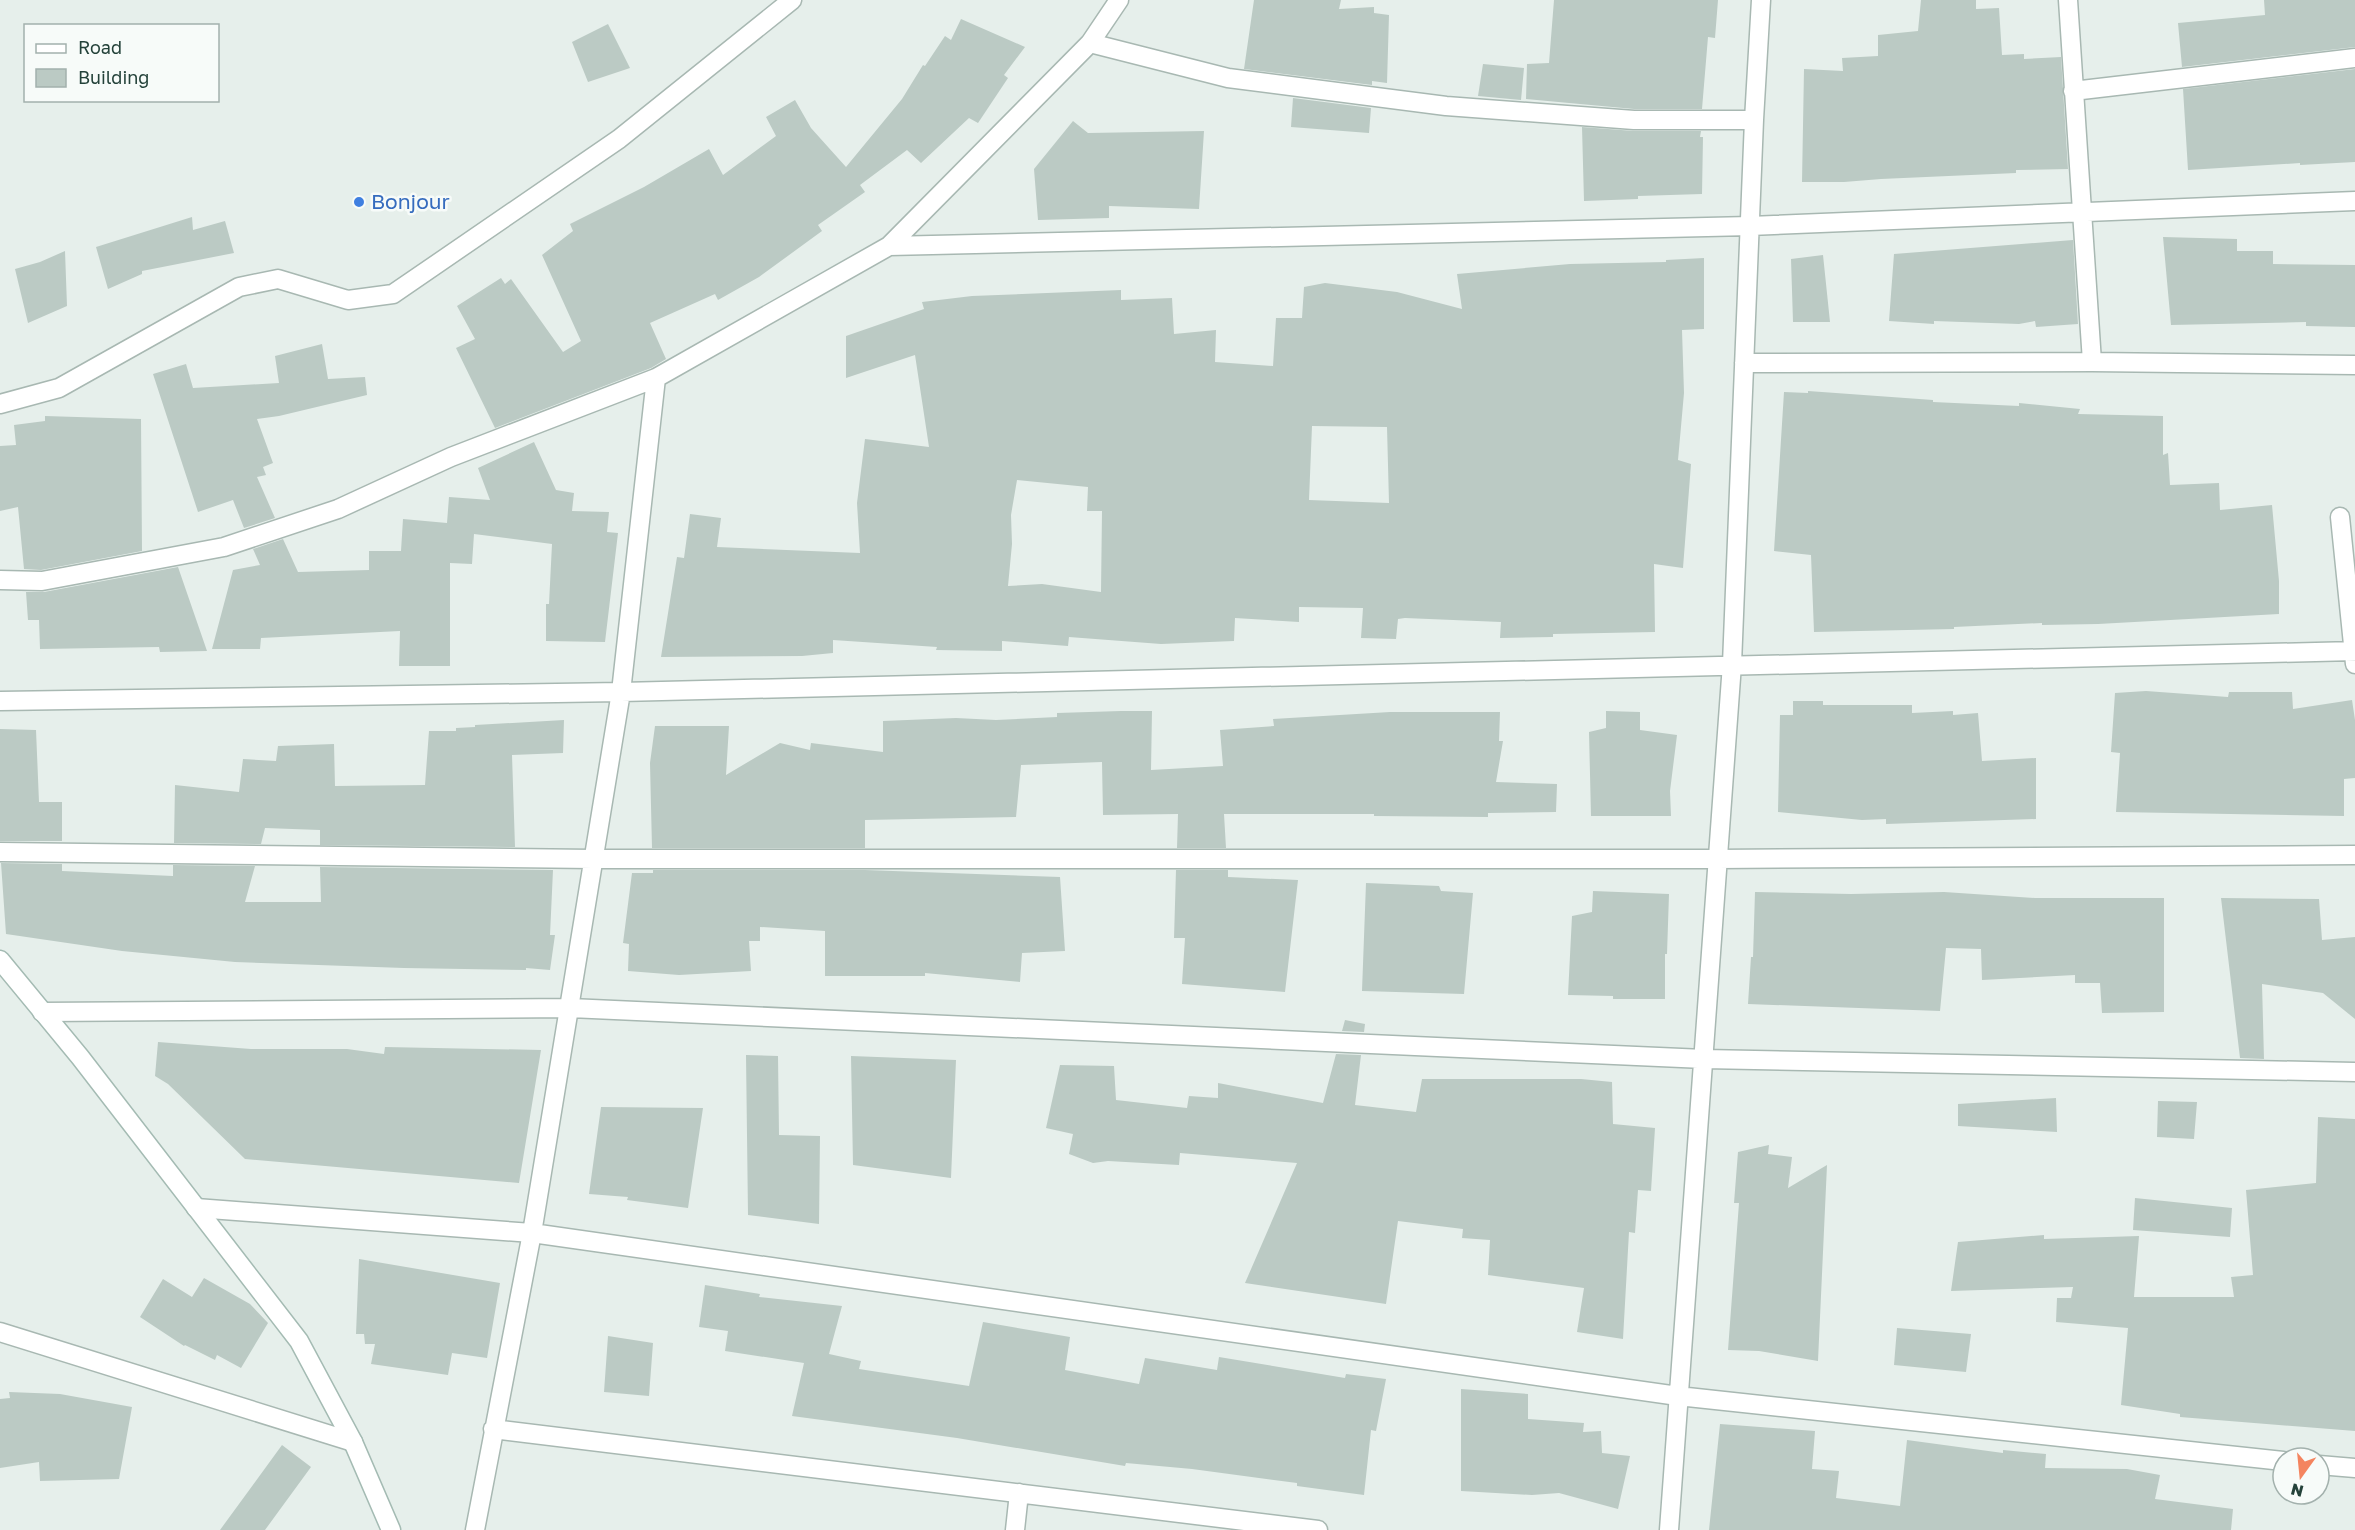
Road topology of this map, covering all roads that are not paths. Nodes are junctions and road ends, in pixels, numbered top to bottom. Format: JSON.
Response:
{"nodes":[{"id":1,"x":792,"y":0,"type":"edge"},
{"id":2,"x":1119,"y":0,"type":"edge"},
{"id":3,"x":1761,"y":0,"type":"edge"},
{"id":4,"x":2068,"y":0,"type":"edge"},
{"id":5,"x":1090,"y":43,"type":"junction"},
{"id":6,"x":2355,"y":58,"type":"edge"},
{"id":7,"x":2073,"y":91,"type":"junction"},
{"id":8,"x":1754,"y":120,"type":"junction"},
{"id":9,"x":2355,"y":201,"type":"edge"},
{"id":10,"x":2081,"y":212,"type":"junction"},
{"id":11,"x":1750,"y":226,"type":"junction"},
{"id":12,"x":889,"y":246,"type":"junction"},
{"id":13,"x":2092,"y":362,"type":"junction"},
{"id":14,"x":1744,"y":363,"type":"junction"},
{"id":15,"x":2355,"y":365,"type":"edge"},
{"id":16,"x":656,"y":378,"type":"junction"},
{"id":17,"x":0,"y":404,"type":"edge"},
{"id":18,"x":2340,"y":517,"type":"dead end"},
{"id":19,"x":0,"y":580,"type":"edge"},
{"id":20,"x":2354,"y":655,"type":"edge"},
{"id":21,"x":1732,"y":664,"type":"junction"},
{"id":22,"x":621,"y":692,"type":"junction"},
{"id":23,"x":0,"y":701,"type":"edge"},
{"id":24,"x":0,"y":852,"type":"edge"},
{"id":25,"x":2355,"y":855,"type":"edge"},
{"id":26,"x":1718,"y":858,"type":"junction"},
{"id":27,"x":593,"y":859,"type":"junction"},
{"id":28,"x":0,"y":960,"type":"edge"},
{"id":29,"x":570,"y":1008,"type":"junction"},
{"id":30,"x":42,"y":1012,"type":"junction"},
{"id":31,"x":1704,"y":1059,"type":"junction"},
{"id":32,"x":2355,"y":1072,"type":"edge"},
{"id":33,"x":196,"y":1208,"type":"junction"},
{"id":34,"x":532,"y":1233,"type":"junction"},
{"id":35,"x":0,"y":1332,"type":"edge"},
{"id":36,"x":1678,"y":1396,"type":"junction"},
{"id":37,"x":493,"y":1429,"type":"junction"},
{"id":38,"x":353,"y":1442,"type":"junction"},
{"id":39,"x":2271,"y":1460,"type":"edge"},
{"id":40,"x":2331,"y":1466,"type":"edge"},
{"id":41,"x":2355,"y":1468,"type":"edge"},
{"id":42,"x":1019,"y":1493,"type":"junction"},
{"id":43,"x":391,"y":1530,"type":"edge"},
{"id":44,"x":475,"y":1530,"type":"edge"},
{"id":45,"x":1016,"y":1530,"type":"edge"},
{"id":46,"x":1318,"y":1530,"type":"edge"},
{"id":47,"x":1669,"y":1530,"type":"edge"}],
"edges":[{"from":1,"to":17,"type":"street"},
{"from":2,"to":5,"type":"street"},
{"from":3,"to":8,"type":"street"},
{"from":4,"to":7,"type":"street"},
{"from":5,"to":8,"type":"street"},
{"from":5,"to":12,"type":"street"},
{"from":6,"to":7,"type":"street"},
{"from":7,"to":10,"type":"street"},
{"from":8,"to":11,"type":"street"},
{"from":9,"to":10,"type":"street"},
{"from":10,"to":11,"type":"street"},
{"from":10,"to":13,"type":"street"},
{"from":11,"to":12,"type":"street"},
{"from":11,"to":14,"type":"street"},
{"from":12,"to":16,"type":"street"},
{"from":13,"to":14,"type":"street"},
{"from":13,"to":15,"type":"street"},
{"from":14,"to":21,"type":"street"},
{"from":16,"to":19,"type":"street"},
{"from":16,"to":22,"type":"street"},
{"from":18,"to":20,"type":"street"},
{"from":20,"to":21,"type":"street"},
{"from":21,"to":22,"type":"street"},
{"from":21,"to":26,"type":"street"},
{"from":22,"to":23,"type":"street"},
{"from":22,"to":27,"type":"street"},
{"from":24,"to":27,"type":"street"},
{"from":25,"to":26,"type":"street"},
{"from":26,"to":27,"type":"street"},
{"from":26,"to":31,"type":"street"},
{"from":27,"to":29,"type":"street"},
{"from":28,"to":30,"type":"street"},
{"from":29,"to":30,"type":"street"},
{"from":29,"to":31,"type":"street"},
{"from":29,"to":34,"type":"street"},
{"from":30,"to":33,"type":"street"},
{"from":31,"to":32,"type":"street"},
{"from":31,"to":36,"type":"street"},
{"from":33,"to":34,"type":"street"},
{"from":33,"to":38,"type":"street"},
{"from":34,"to":36,"type":"street"},
{"from":34,"to":37,"type":"street"},
{"from":35,"to":38,"type":"street"},
{"from":36,"to":39,"type":"street"},
{"from":36,"to":47,"type":"street"},
{"from":37,"to":42,"type":"street"},
{"from":37,"to":44,"type":"street"},
{"from":38,"to":43,"type":"street"},
{"from":40,"to":41,"type":"street"},
{"from":42,"to":45,"type":"street"},
{"from":42,"to":46,"type":"street"}]}
